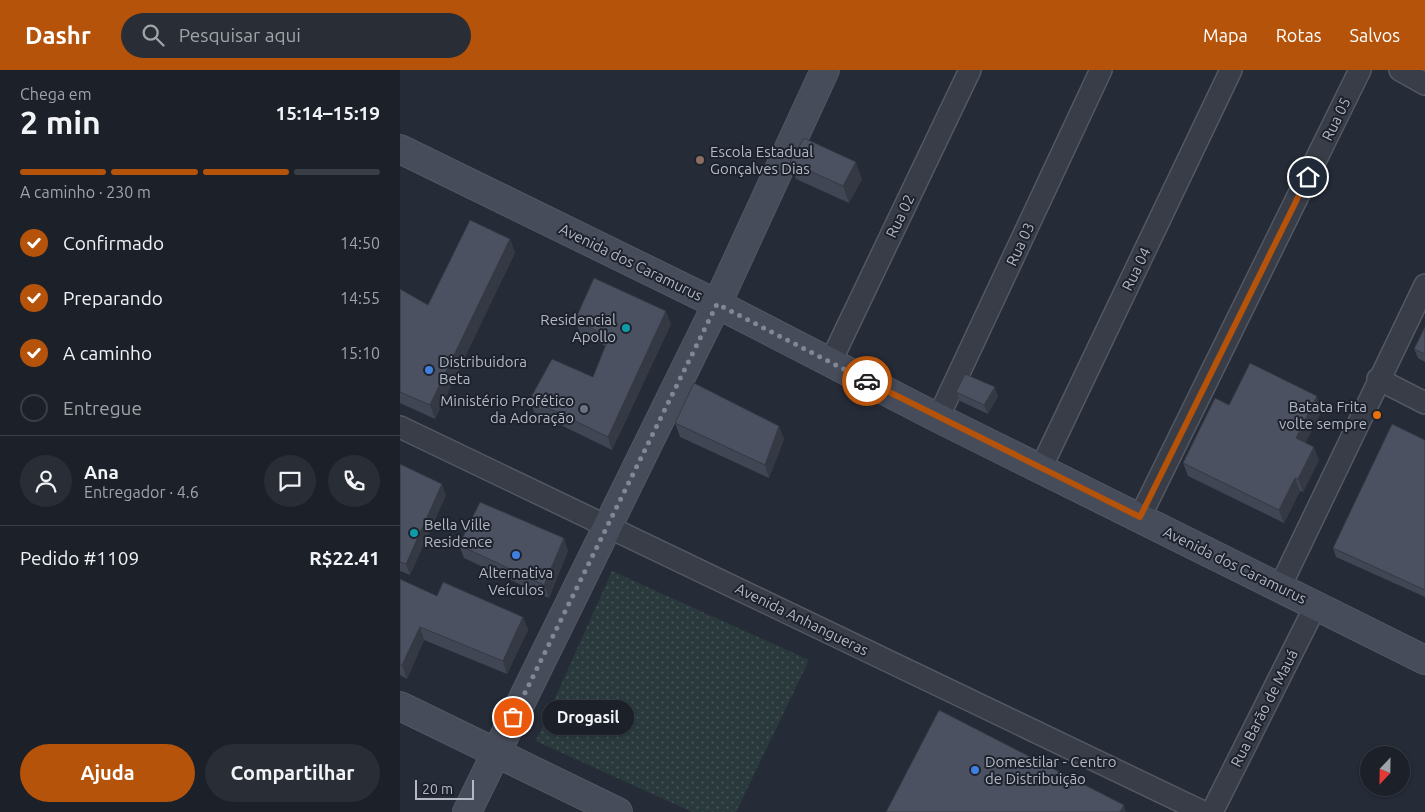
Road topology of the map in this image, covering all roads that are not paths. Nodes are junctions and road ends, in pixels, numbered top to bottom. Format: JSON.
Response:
{"nodes":[{"id":1,"x":824,"y":70,"type":"edge"},
{"id":2,"x":970,"y":70,"type":"edge"},
{"id":3,"x":1101,"y":70,"type":"edge"},
{"id":4,"x":1231,"y":70,"type":"edge"},
{"id":5,"x":1360,"y":70,"type":"edge"},
{"id":6,"x":1400,"y":70,"type":"edge"},
{"id":7,"x":1425,"y":84,"type":"edge"},
{"id":8,"x":400,"y":149,"type":"edge"},
{"id":9,"x":1425,"y":285,"type":"edge"},
{"id":10,"x":717,"y":304,"type":"junction"},
{"id":11,"x":830,"y":362,"type":"junction"},
{"id":12,"x":1378,"y":379,"type":"junction"},
{"id":13,"x":1425,"y":403,"type":"edge"},
{"id":14,"x":938,"y":418,"type":"junction"},
{"id":15,"x":400,"y":427,"type":"edge"},
{"id":16,"x":1041,"y":468,"type":"junction"},
{"id":17,"x":1140,"y":517,"type":"junction"},
{"id":18,"x":607,"y":526,"type":"junction"},
{"id":19,"x":1280,"y":587,"type":"junction"},
{"id":20,"x":1316,"y":605,"type":"junction"},
{"id":21,"x":1425,"y":660,"type":"edge"},
{"id":22,"x":400,"y":706,"type":"edge"},
{"id":23,"x":496,"y":751,"type":"junction"},
{"id":24,"x":467,"y":812,"type":"edge"},
{"id":25,"x":618,"y":812,"type":"edge"},
{"id":26,"x":1203,"y":812,"type":"edge"},
{"id":27,"x":1212,"y":812,"type":"edge"}],
"edges":[{"from":1,"to":10,"type":"street"},
{"from":2,"to":11,"type":"street","name":"Rua 02"},
{"from":3,"to":14,"type":"street","name":"Rua 03"},
{"from":4,"to":16,"type":"street","name":"Rua 04"},
{"from":5,"to":17,"type":"street","name":"Rua 05"},
{"from":6,"to":7,"type":"street"},
{"from":8,"to":10,"type":"street","name":"Avenida dos Caramurus"},
{"from":9,"to":12,"type":"street"},
{"from":10,"to":11,"type":"street","name":"Avenida dos Caramurus"},
{"from":10,"to":18,"type":"street"},
{"from":11,"to":14,"type":"street","name":"Avenida dos Caramurus"},
{"from":12,"to":13,"type":"street"},
{"from":12,"to":19,"type":"street"},
{"from":14,"to":16,"type":"street","name":"Avenida dos Caramurus"},
{"from":15,"to":18,"type":"street","name":"Avenida Anhangueras"},
{"from":16,"to":17,"type":"street","name":"Avenida dos Caramurus"},
{"from":17,"to":19,"type":"street","name":"Avenida dos Caramurus"},
{"from":18,"to":23,"type":"street"},
{"from":18,"to":26,"type":"street","name":"Avenida Anhangueras"},
{"from":19,"to":20,"type":"street","name":"Avenida dos Caramurus"},
{"from":20,"to":21,"type":"street","name":"Avenida dos Caramurus"},
{"from":20,"to":27,"type":"street","name":"Rua Barão de Mauá"},
{"from":22,"to":23,"type":"street"},
{"from":23,"to":24,"type":"street"},
{"from":23,"to":25,"type":"street"}]}
